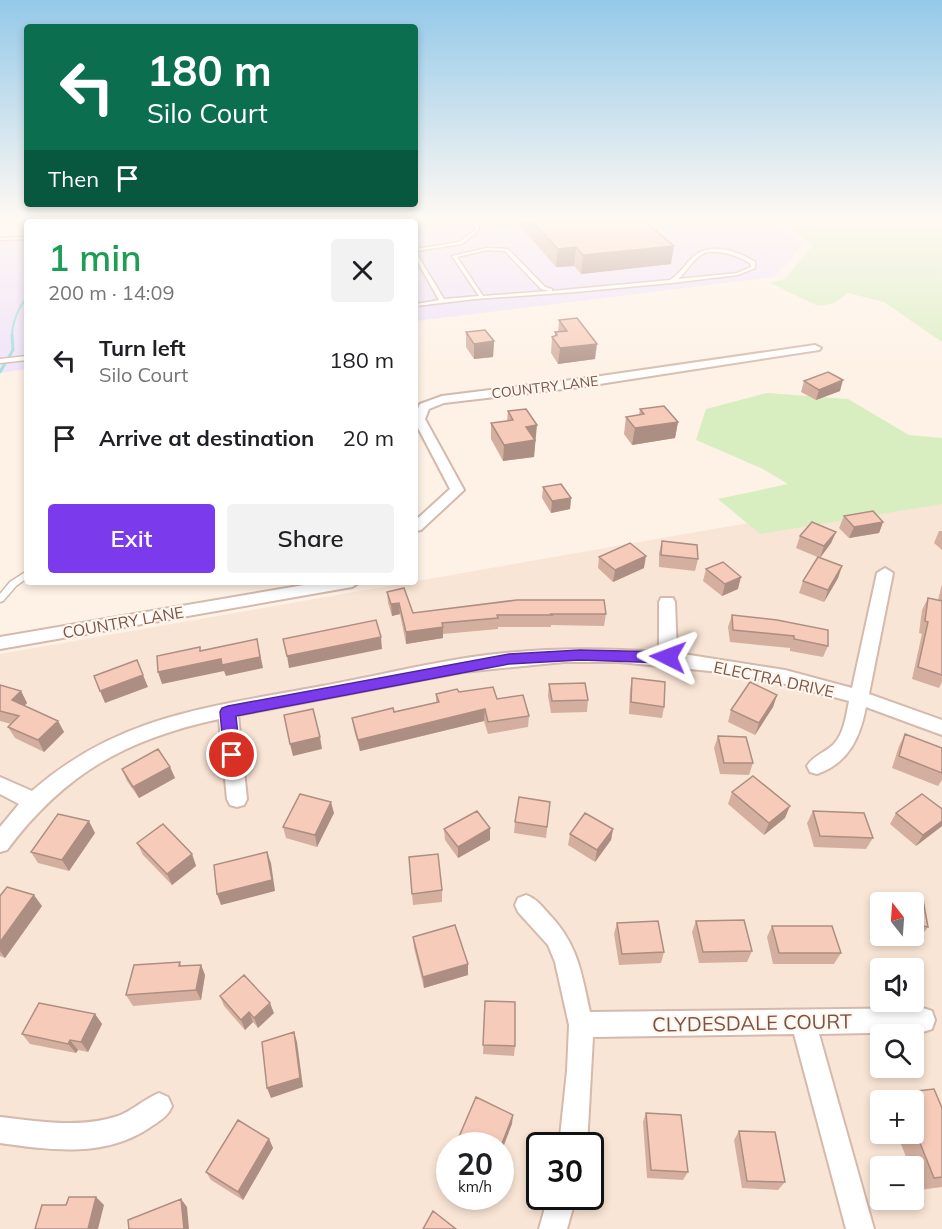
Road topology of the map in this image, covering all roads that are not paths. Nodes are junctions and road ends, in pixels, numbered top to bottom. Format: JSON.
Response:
{"nodes":[{"id":1,"x":428,"y":276,"type":"edge"},
{"id":2,"x":468,"y":276,"type":"edge"},
{"id":3,"x":532,"y":276,"type":"edge"},
{"id":4,"x":680,"y":276,"type":"edge"},
{"id":5,"x":718,"y":276,"type":"edge"},
{"id":6,"x":671,"y":282,"type":"junction"},
{"id":7,"x":560,"y":292,"type":"junction"},
{"id":8,"x":482,"y":297,"type":"junction"},
{"id":9,"x":442,"y":300,"type":"junction"},
{"id":10,"x":418,"y":305,"type":"edge"},
{"id":11,"x":815,"y":348,"type":"dead end"},
{"id":12,"x":24,"y":358,"type":"edge"},
{"id":13,"x":0,"y":361,"type":"edge"},
{"id":14,"x":418,"y":525,"type":"edge"},
{"id":15,"x":885,"y":573,"type":"dead end"},
{"id":16,"x":24,"y":576,"type":"edge"},
{"id":17,"x":335,"y":585,"type":"edge"},
{"id":18,"x":0,"y":599,"type":"edge"},
{"id":19,"x":667,"y":602,"type":"dead end"},
{"id":20,"x":0,"y":643,"type":"edge"},
{"id":21,"x":668,"y":657,"type":"junction"},
{"id":22,"x":859,"y":698,"type":"junction"},
{"id":23,"x":228,"y":712,"type":"junction"},
{"id":24,"x":942,"y":728,"type":"edge"},
{"id":25,"x":817,"y":766,"type":"dead end"},
{"id":26,"x":0,"y":786,"type":"edge"},
{"id":27,"x":237,"y":799,"type":"dead end"},
{"id":28,"x":34,"y":802,"type":"junction"},
{"id":29,"x":0,"y":843,"type":"edge"},
{"id":30,"x":526,"y":905,"type":"dead end"},
{"id":31,"x":923,"y":1020,"type":"dead end"},
{"id":32,"x":803,"y":1023,"type":"junction"},
{"id":33,"x":581,"y":1025,"type":"junction"},
{"id":34,"x":159,"y":1106,"type":"dead end"},
{"id":35,"x":0,"y":1130,"type":"edge"},
{"id":36,"x":575,"y":1132,"type":"edge"},
{"id":37,"x":558,"y":1210,"type":"edge"},
{"id":38,"x":553,"y":1229,"type":"edge"},
{"id":39,"x":860,"y":1229,"type":"edge"}],
"edges":[{"from":1,"to":9,"type":"lane"},
{"from":2,"to":8,"type":"lane"},
{"from":3,"to":7,"type":"lane"},
{"from":4,"to":6,"type":"lane"},
{"from":5,"to":6,"type":"lane"},
{"from":6,"to":7,"type":"lane"},
{"from":7,"to":8,"type":"lane"},
{"from":8,"to":9,"type":"lane"},
{"from":9,"to":10,"type":"lane"},
{"from":11,"to":14,"type":"street","name":"COUNTRY LANE"},
{"from":12,"to":13,"type":"lane"},
{"from":15,"to":22,"type":"street"},
{"from":16,"to":18,"type":"lane"},
{"from":17,"to":20,"type":"street","name":"COUNTRY LANE"},
{"from":19,"to":21,"type":"street"},
{"from":21,"to":22,"type":"street","name":"ELECTRA DRIVE"},
{"from":21,"to":23,"type":"street","name":"ELECTRA DRIVE"},
{"from":22,"to":24,"type":"street","name":"ELECTRA DRIVE"},
{"from":22,"to":25,"type":"street"},
{"from":23,"to":27,"type":"street"},
{"from":23,"to":28,"type":"street","name":"ELECTRA DRIVE"},
{"from":26,"to":28,"type":"street"},
{"from":28,"to":29,"type":"street","name":"ELECTRA DRIVE"},
{"from":30,"to":33,"type":"street"},
{"from":31,"to":32,"type":"street","name":"CLYDESDALE COURT"},
{"from":32,"to":33,"type":"street","name":"CLYDESDALE COURT"},
{"from":32,"to":39,"type":"street"},
{"from":33,"to":36,"type":"street"},
{"from":34,"to":35,"type":"street"},
{"from":37,"to":38,"type":"street"}]}
